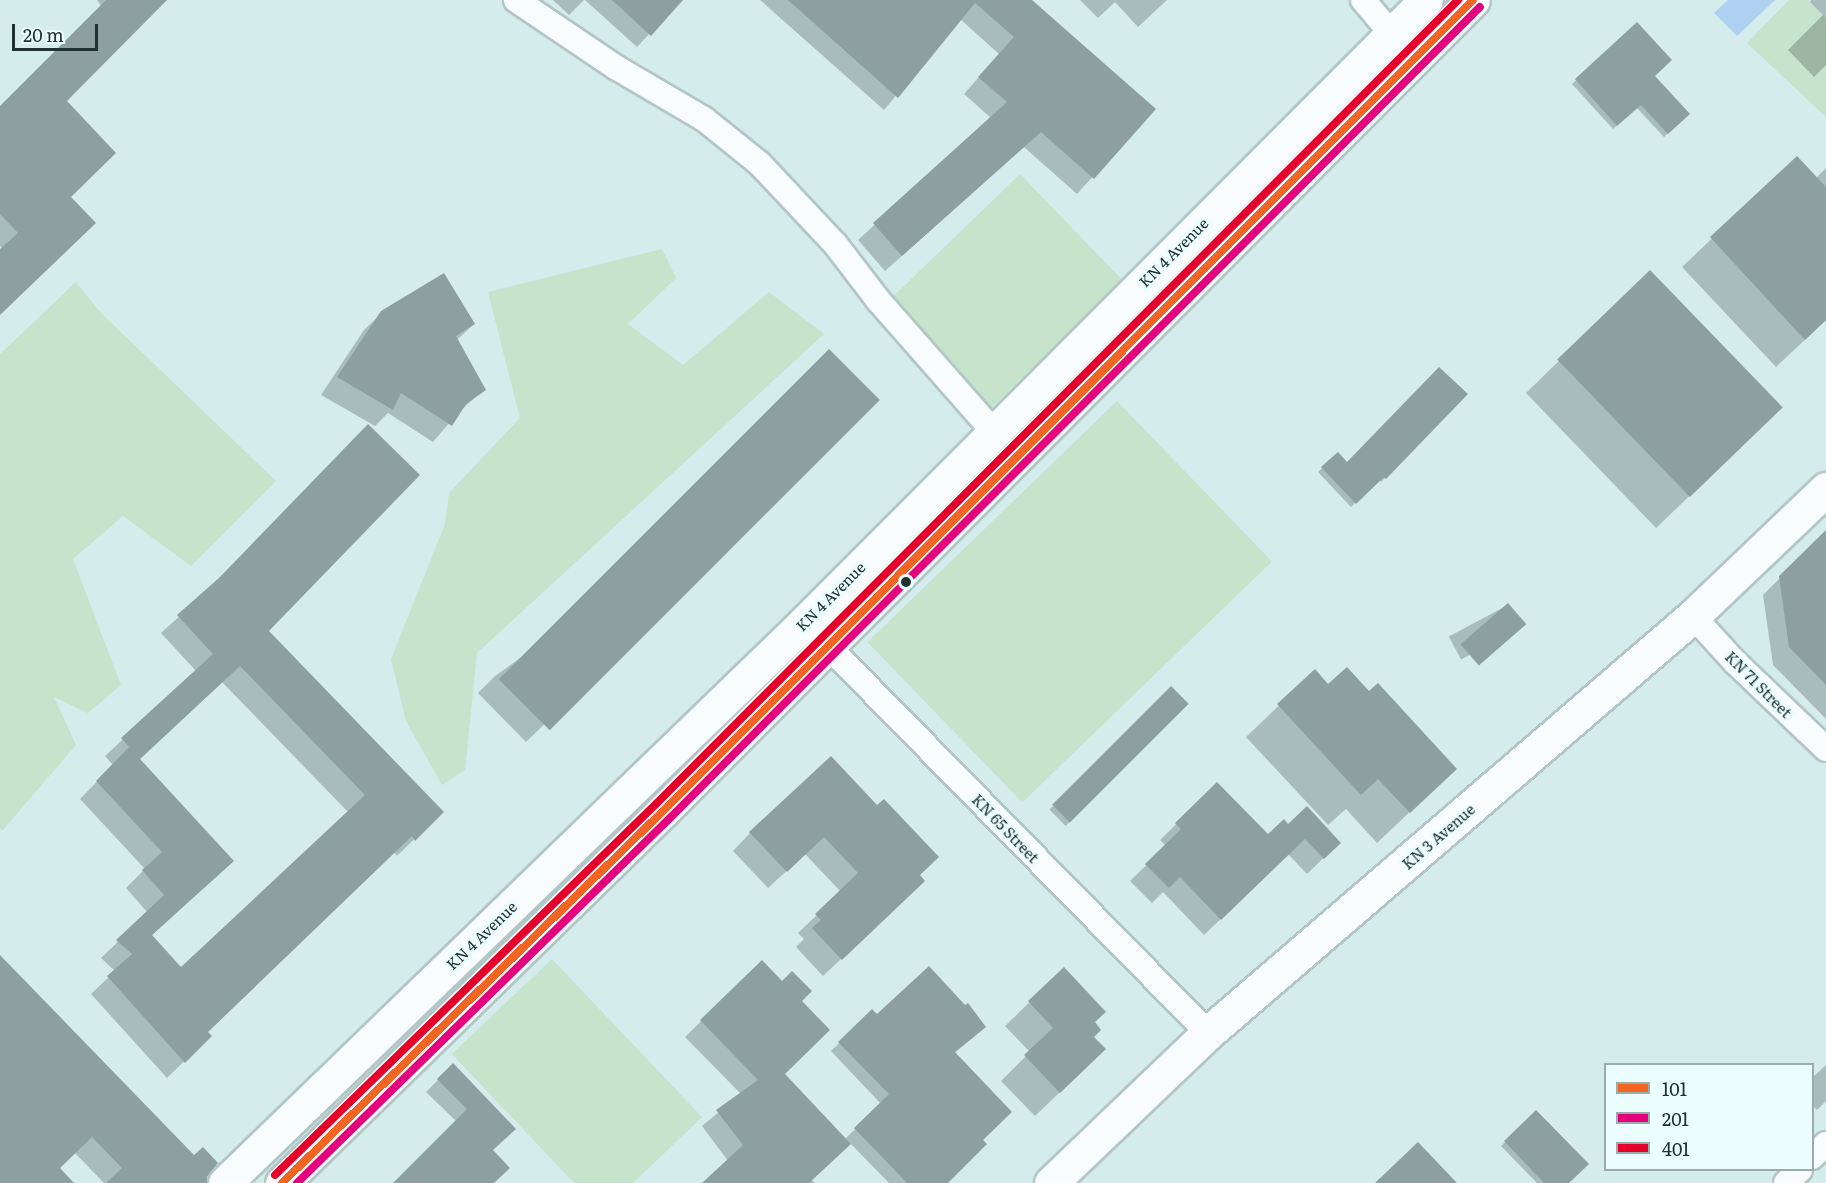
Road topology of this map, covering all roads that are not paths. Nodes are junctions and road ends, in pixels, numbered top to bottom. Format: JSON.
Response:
{"nodes":[{"id":1,"x":516,"y":0,"type":"edge"},
{"id":2,"x":1363,"y":0,"type":"edge"},
{"id":3,"x":1426,"y":0,"type":"edge"},
{"id":4,"x":1473,"y":0,"type":"edge"},
{"id":5,"x":1390,"y":33,"type":"junction"},
{"id":6,"x":1414,"y":58,"type":"junction"},
{"id":7,"x":994,"y":432,"type":"junction"},
{"id":8,"x":1826,"y":489,"type":"edge"},
{"id":9,"x":1693,"y":616,"type":"junction"},
{"id":10,"x":804,"y":623,"type":"junction"},
{"id":11,"x":828,"y":646,"type":"junction"},
{"id":12,"x":1826,"y":749,"type":"edge"},
{"id":13,"x":639,"y":783,"type":"junction"},
{"id":14,"x":663,"y":811,"type":"junction"},
{"id":15,"x":1208,"y":1033,"type":"junction"},
{"id":16,"x":1826,"y":1144,"type":"edge"},
{"id":17,"x":1814,"y":1155,"type":"edge"},
{"id":18,"x":1799,"y":1171,"type":"edge"},
{"id":19,"x":225,"y":1183,"type":"edge"},
{"id":20,"x":282,"y":1183,"type":"edge"},
{"id":21,"x":1051,"y":1183,"type":"edge"},
{"id":22,"x":1786,"y":1183,"type":"edge"}],
"edges":[{"from":1,"to":7,"type":"street"},
{"from":2,"to":5,"type":"street"},
{"from":3,"to":5,"type":"street","name":"KN 4 Avenue"},
{"from":4,"to":6,"type":"street"},
{"from":5,"to":6,"type":"street"},
{"from":5,"to":7,"type":"street","name":"KN 4 Avenue"},
{"from":6,"to":11,"type":"street"},
{"from":7,"to":10,"type":"street","name":"KN 4 Avenue"},
{"from":8,"to":9,"type":"street","name":"KN 3 Avenue"},
{"from":9,"to":12,"type":"street","name":"KN 71 Street"},
{"from":9,"to":15,"type":"street","name":"KN 3 Avenue"},
{"from":10,"to":11,"type":"street","name":"KN 65 Street"},
{"from":10,"to":13,"type":"street","name":"KN 4 Avenue"},
{"from":11,"to":14,"type":"street"},
{"from":11,"to":15,"type":"street","name":"KN 65 Street"},
{"from":13,"to":14,"type":"street"},
{"from":13,"to":19,"type":"street","name":"KN 4 Avenue"},
{"from":14,"to":20,"type":"street"},
{"from":15,"to":21,"type":"street","name":"KN 3 Avenue"},
{"from":16,"to":17,"type":"street"},
{"from":18,"to":22,"type":"street"}]}
